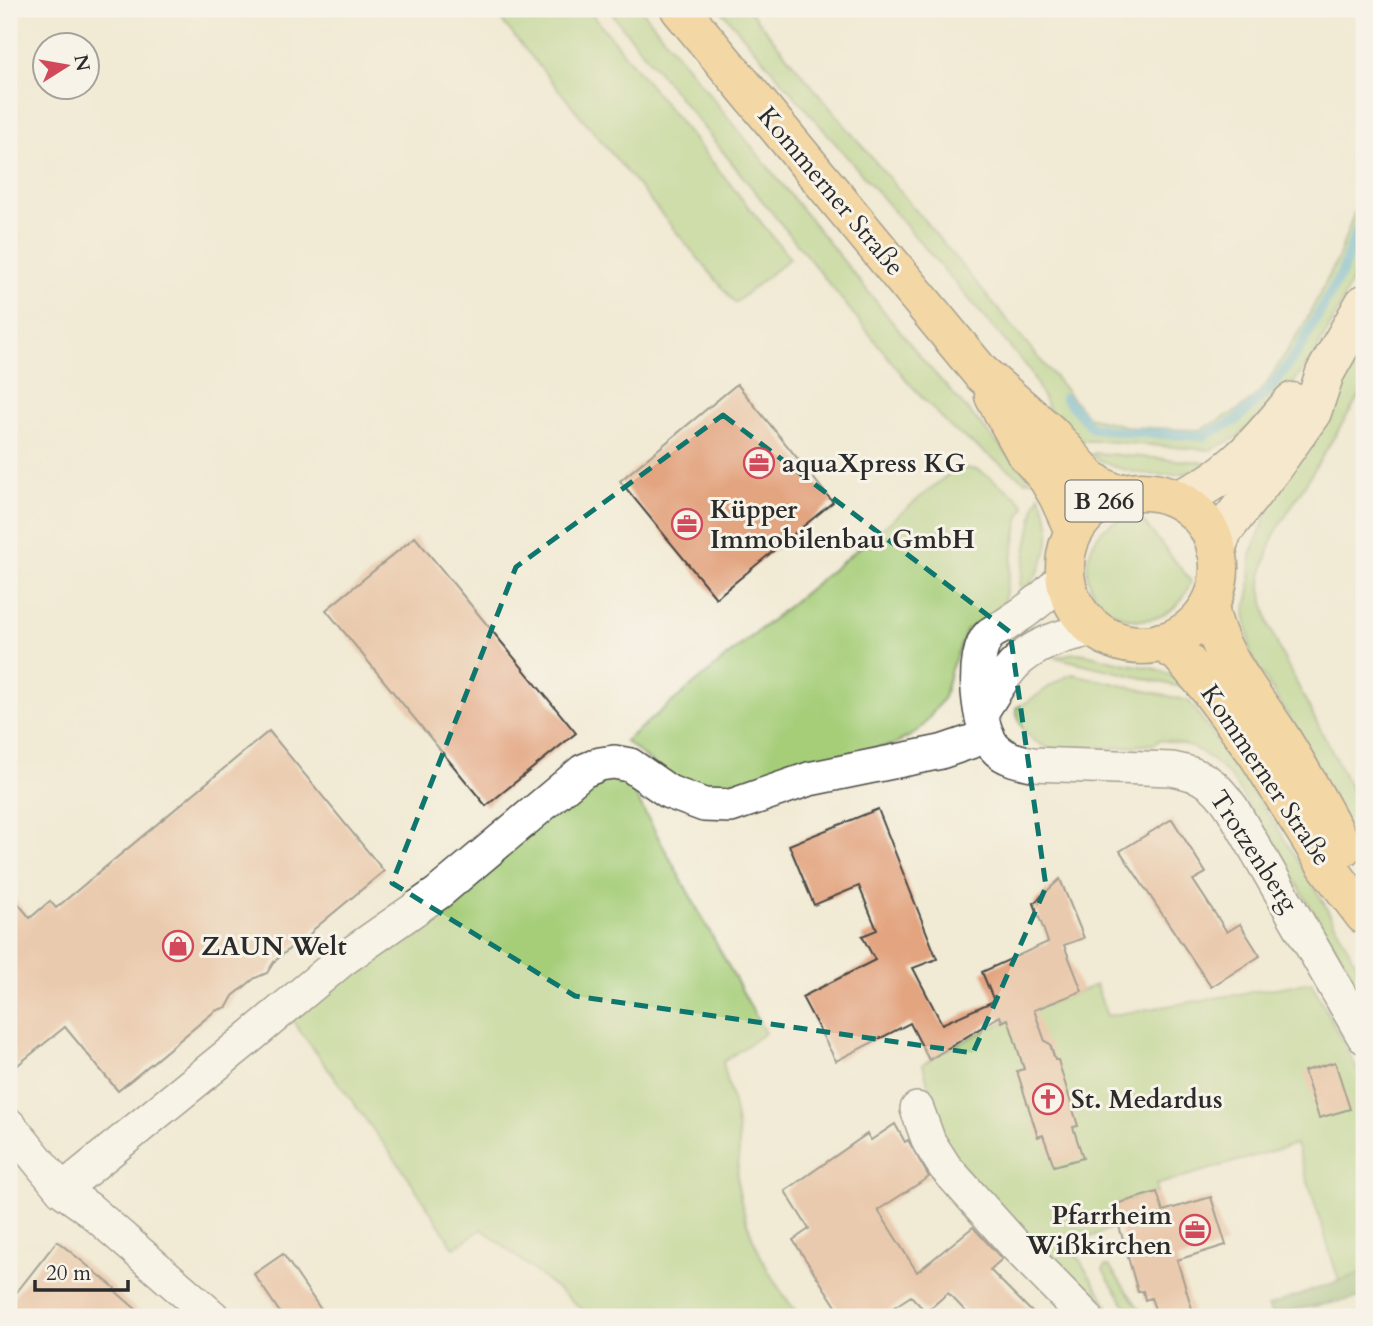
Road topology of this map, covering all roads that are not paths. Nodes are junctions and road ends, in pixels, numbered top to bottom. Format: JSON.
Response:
{"nodes":[{"id":1,"x":680,"y":9,"type":"edge"},
{"id":2,"x":1364,"y":304,"type":"edge"},
{"id":3,"x":981,"y":373,"type":"junction"},
{"id":4,"x":1325,"y":373,"type":"junction"},
{"id":5,"x":1117,"y":494,"type":"junction"},
{"id":6,"x":1177,"y":499,"type":"junction"},
{"id":7,"x":1074,"y":531,"type":"junction"},
{"id":8,"x":1216,"y":549,"type":"junction"},
{"id":9,"x":1065,"y":575,"type":"junction"},
{"id":10,"x":1209,"y":606,"type":"junction"},
{"id":11,"x":1096,"y":629,"type":"junction"},
{"id":12,"x":1161,"y":642,"type":"junction"},
{"id":13,"x":985,"y":724,"type":"junction"},
{"id":14,"x":1364,"y":900,"type":"edge"},
{"id":15,"x":1364,"y":915,"type":"edge"},
{"id":16,"x":1364,"y":1037,"type":"edge"},
{"id":17,"x":917,"y":1109,"type":"dead end"},
{"id":18,"x":9,"y":1125,"type":"edge"},
{"id":19,"x":62,"y":1190,"type":"junction"},
{"id":20,"x":213,"y":1317,"type":"edge"},
{"id":21,"x":1086,"y":1317,"type":"edge"}],
"edges":[{"from":1,"to":3,"type":"main road","name":"Kommerner Straße","number":"B 266"},
{"from":2,"to":4,"type":"main road"},
{"from":3,"to":5,"type":"main road","name":"Kommerner Straße","number":"B 266"},
{"from":3,"to":7,"type":"main road","name":"Kommerner Straße","number":"B 266"},
{"from":4,"to":6,"type":"main road"},
{"from":4,"to":8,"type":"main road"},
{"from":5,"to":6,"type":"main road","number":"B 266"},
{"from":5,"to":7,"type":"main road","number":"B 266"},
{"from":6,"to":8,"type":"main road","number":"B 266"},
{"from":7,"to":9,"type":"main road","number":"B 266"},
{"from":8,"to":10,"type":"main road","number":"B 266"},
{"from":9,"to":11,"type":"main road","number":"B 266"},
{"from":9,"to":13,"type":"street"},
{"from":10,"to":12,"type":"main road","number":"B 266"},
{"from":10,"to":14,"type":"main road","name":"Kommerner Straße"},
{"from":11,"to":12,"type":"main road","number":"B 266"},
{"from":11,"to":13,"type":"street"},
{"from":12,"to":15,"type":"main road","name":"Kommerner Straße"},
{"from":13,"to":16,"type":"street","name":"Trotzenberg"},
{"from":13,"to":19,"type":"street"},
{"from":17,"to":21,"type":"street"},
{"from":18,"to":19,"type":"street"},
{"from":19,"to":20,"type":"street"}]}
